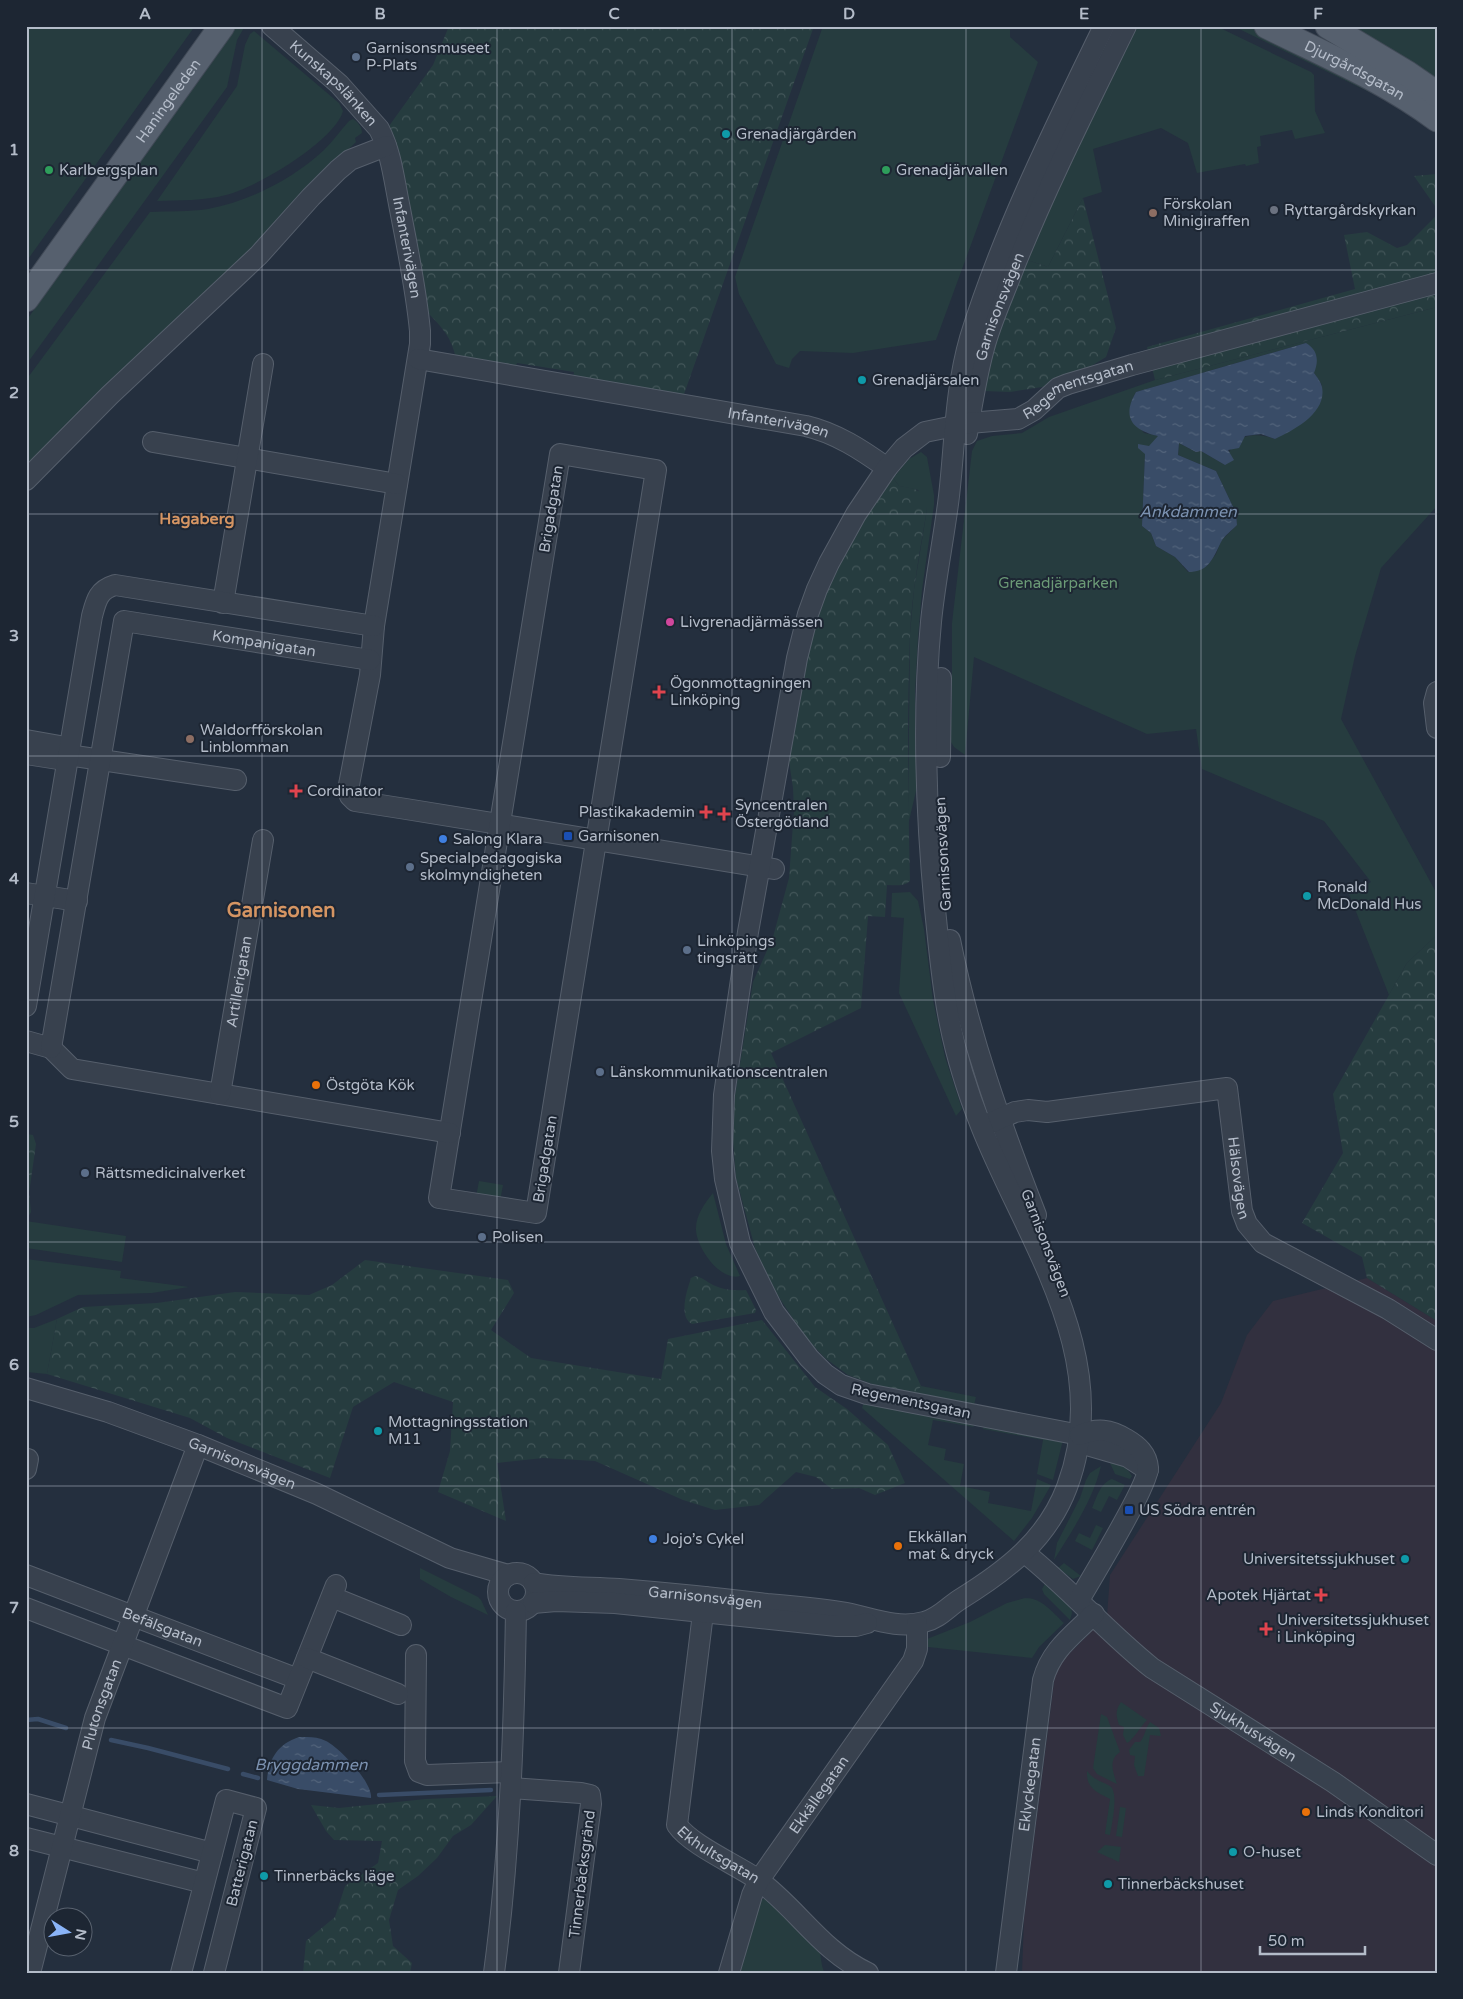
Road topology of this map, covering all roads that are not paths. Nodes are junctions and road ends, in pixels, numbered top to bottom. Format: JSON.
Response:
{"nodes":[{"id":1,"x":222,"y":26,"type":"edge"},
{"id":2,"x":1104,"y":26,"type":"edge"},
{"id":3,"x":1126,"y":26,"type":"edge"},
{"id":4,"x":1267,"y":26,"type":"edge"},
{"id":5,"x":1328,"y":26,"type":"edge"},
{"id":6,"x":273,"y":27,"type":"edge"},
{"id":7,"x":1437,"y":94,"type":"edge"},
{"id":8,"x":1437,"y":119,"type":"edge"},
{"id":9,"x":386,"y":146,"type":"junction"},
{"id":10,"x":1437,"y":283,"type":"edge"},
{"id":11,"x":26,"y":299,"type":"edge"},
{"id":12,"x":418,"y":359,"type":"junction"},
{"id":13,"x":263,"y":364,"type":"dead end"},
{"id":14,"x":962,"y":424,"type":"junction"},
{"id":15,"x":153,"y":442,"type":"dead end"},
{"id":16,"x":247,"y":459,"type":"junction"},
{"id":17,"x":886,"y":468,"type":"junction"},
{"id":18,"x":26,"y":480,"type":"edge"},
{"id":19,"x":397,"y":484,"type":"junction"},
{"id":20,"x":223,"y":603,"type":"junction"},
{"id":21,"x":92,"y":616,"type":"junction"},
{"id":22,"x":124,"y":621,"type":"junction"},
{"id":23,"x":374,"y":626,"type":"junction"},
{"id":24,"x":370,"y":660,"type":"junction"},
{"id":25,"x":1437,"y":692,"type":"edge"},
{"id":26,"x":1437,"y":728,"type":"edge"},
{"id":27,"x":26,"y":745,"type":"edge"},
{"id":28,"x":68,"y":755,"type":"junction"},
{"id":29,"x":100,"y":760,"type":"junction"},
{"id":30,"x":236,"y":780,"type":"dead end"},
{"id":31,"x":500,"y":824,"type":"junction"},
{"id":32,"x":263,"y":840,"type":"dead end"},
{"id":33,"x":596,"y":841,"type":"junction"},
{"id":34,"x":768,"y":868,"type":"junction"},
{"id":35,"x":36,"y":894,"type":"edge"},
{"id":36,"x":77,"y":901,"type":"junction"},
{"id":37,"x":26,"y":1006,"type":"edge"},
{"id":38,"x":26,"y":1041,"type":"edge"},
{"id":39,"x":51,"y":1048,"type":"junction"},
{"id":40,"x":220,"y":1094,"type":"junction"},
{"id":41,"x":1000,"y":1121,"type":"junction"},
{"id":42,"x":981,"y":1127,"type":"junction"},
{"id":43,"x":450,"y":1133,"type":"junction"},
{"id":44,"x":1437,"y":1340,"type":"edge"},
{"id":45,"x":26,"y":1388,"type":"edge"},
{"id":46,"x":1087,"y":1437,"type":"junction"},
{"id":47,"x":198,"y":1445,"type":"junction"},
{"id":48,"x":1030,"y":1557,"type":"junction"},
{"id":49,"x":450,"y":1558,"type":"junction"},
{"id":50,"x":26,"y":1575,"type":"edge"},
{"id":51,"x":508,"y":1575,"type":"junction"},
{"id":52,"x":498,"y":1596,"type":"junction"},
{"id":53,"x":528,"y":1599,"type":"junction"},
{"id":54,"x":1079,"y":1600,"type":"junction"},
{"id":55,"x":704,"y":1605,"type":"junction"},
{"id":56,"x":26,"y":1608,"type":"edge"},
{"id":57,"x":1094,"y":1614,"type":"junction"},
{"id":58,"x":133,"y":1615,"type":"junction"},
{"id":59,"x":926,"y":1621,"type":"junction"},
{"id":60,"x":401,"y":1626,"type":"dead end"},
{"id":61,"x":123,"y":1645,"type":"junction"},
{"id":62,"x":416,"y":1655,"type":"dead end"},
{"id":63,"x":306,"y":1658,"type":"junction"},
{"id":64,"x":298,"y":1679,"type":"junction"},
{"id":65,"x":398,"y":1694,"type":"dead end"},
{"id":66,"x":511,"y":1780,"type":"junction"},
{"id":67,"x":26,"y":1804,"type":"edge"},
{"id":68,"x":69,"y":1816,"type":"junction"},
{"id":69,"x":26,"y":1838,"type":"edge"},
{"id":70,"x":61,"y":1847,"type":"junction"},
{"id":71,"x":212,"y":1853,"type":"junction"},
{"id":72,"x":1437,"y":1855,"type":"edge"},
{"id":73,"x":759,"y":1880,"type":"junction"},
{"id":74,"x":204,"y":1883,"type":"junction"},
{"id":75,"x":28,"y":1972,"type":"edge"},
{"id":76,"x":181,"y":1973,"type":"edge"},
{"id":77,"x":214,"y":1973,"type":"edge"},
{"id":78,"x":494,"y":1973,"type":"edge"},
{"id":79,"x":569,"y":1973,"type":"edge"},
{"id":80,"x":729,"y":1973,"type":"edge"},
{"id":81,"x":868,"y":1973,"type":"edge"},
{"id":82,"x":1006,"y":1973,"type":"edge"}],
"edges":[{"from":1,"to":11,"type":"main road","name":"Haningeleden"},
{"from":2,"to":14,"type":"street","name":"Garnisonsvägen"},
{"from":3,"to":14,"type":"street","name":"Garnisonsvägen"},
{"from":4,"to":8,"type":"main road","name":"Djurgårdsgatan"},
{"from":5,"to":7,"type":"main road","name":"Djurgårdsgatan"},
{"from":6,"to":9,"type":"street","name":"Kunskapslänken"},
{"from":9,"to":12,"type":"street","name":"Infanterivägen"},
{"from":9,"to":18,"type":"street"},
{"from":10,"to":14,"type":"street","name":"Regementsgatan"},
{"from":12,"to":17,"type":"street","name":"Infanterivägen"},
{"from":12,"to":19,"type":"street"},
{"from":13,"to":16,"type":"street"},
{"from":14,"to":17,"type":"street","name":"Regementsgatan"},
{"from":14,"to":41,"type":"street","name":"Garnisonsvägen"},
{"from":14,"to":42,"type":"street","name":"Garnisonsvägen"},
{"from":15,"to":16,"type":"street"},
{"from":16,"to":19,"type":"street"},
{"from":16,"to":20,"type":"street"},
{"from":17,"to":34,"type":"street","name":"Regementsgatan"},
{"from":19,"to":23,"type":"street"},
{"from":20,"to":21,"type":"street"},
{"from":20,"to":23,"type":"street"},
{"from":21,"to":22,"type":"street","name":"Kompanigatan"},
{"from":21,"to":28,"type":"street"},
{"from":22,"to":24,"type":"street","name":"Kompanigatan"},
{"from":22,"to":29,"type":"street"},
{"from":23,"to":24,"type":"street"},
{"from":24,"to":31,"type":"street"},
{"from":25,"to":26,"type":"street"},
{"from":27,"to":28,"type":"street"},
{"from":28,"to":29,"type":"street"},
{"from":28,"to":35,"type":"street"},
{"from":29,"to":30,"type":"street"},
{"from":29,"to":36,"type":"street"},
{"from":31,"to":33,"type":"street"},
{"from":31,"to":33,"type":"street","name":"Brigadgatan"},
{"from":31,"to":43,"type":"street","name":"Brigadgatan"},
{"from":32,"to":40,"type":"street","name":"Artillerigatan"},
{"from":33,"to":34,"type":"street"},
{"from":33,"to":43,"type":"street","name":"Brigadgatan"},
{"from":34,"to":46,"type":"street","name":"Regementsgatan"},
{"from":35,"to":36,"type":"street"},
{"from":35,"to":37,"type":"street"},
{"from":36,"to":39,"type":"street"},
{"from":38,"to":39,"type":"street"},
{"from":39,"to":40,"type":"street"},
{"from":40,"to":43,"type":"street"},
{"from":41,"to":42,"type":"street","name":"Hälsovägen"},
{"from":41,"to":44,"type":"street","name":"Hälsovägen"},
{"from":41,"to":46,"type":"street","name":"Garnisonsvägen"},
{"from":42,"to":46,"type":"street","name":"Garnisonsvägen"},
{"from":45,"to":47,"type":"street","name":"Garnisonsvägen"},
{"from":46,"to":48,"type":"street","name":"Garnisonsvägen"},
{"from":46,"to":54,"type":"street"},
{"from":47,"to":49,"type":"street","name":"Garnisonsvägen"},
{"from":47,"to":58,"type":"street","name":"Plutonsgatan"},
{"from":48,"to":54,"type":"street","name":"Sjukhusvägen"},
{"from":48,"to":59,"type":"street","name":"Garnisonsvägen"},
{"from":49,"to":51,"type":"street","name":"Garnisonsvägen"},
{"from":49,"to":52,"type":"street","name":"Garnisonsvägen"},
{"from":50,"to":58,"type":"street","name":"Befälsgatan"},
{"from":51,"to":52,"type":"street"},
{"from":51,"to":53,"type":"street"},
{"from":52,"to":53,"type":"street"},
{"from":53,"to":55,"type":"street","name":"Garnisonsvägen"},
{"from":53,"to":66,"type":"street"},
{"from":54,"to":57,"type":"street","name":"Sjukhusvägen"},
{"from":55,"to":59,"type":"street","name":"Garnisonsvägen"},
{"from":55,"to":73,"type":"street","name":"Ekhultsgatan"},
{"from":56,"to":61,"type":"street","name":"Befälsgatan"},
{"from":57,"to":72,"type":"street","name":"Sjukhusvägen"},
{"from":57,"to":82,"type":"street","name":"Eklyckegatan"},
{"from":58,"to":61,"type":"street","name":"Plutonsgatan"},
{"from":58,"to":64,"type":"street","name":"Befälsgatan"},
{"from":59,"to":73,"type":"street","name":"Ekkällegatan"},
{"from":60,"to":63,"type":"street"},
{"from":61,"to":64,"type":"street","name":"Befälsgatan"},
{"from":61,"to":68,"type":"street","name":"Plutonsgatan"},
{"from":62,"to":66,"type":"street","name":"Tinnerbäcksgränd"},
{"from":63,"to":64,"type":"street"},
{"from":63,"to":65,"type":"street"},
{"from":66,"to":78,"type":"street"},
{"from":66,"to":79,"type":"street","name":"Tinnerbäcksgränd"},
{"from":67,"to":68,"type":"street"},
{"from":68,"to":70,"type":"street","name":"Plutonsgatan"},
{"from":68,"to":71,"type":"street"},
{"from":69,"to":70,"type":"street"},
{"from":70,"to":74,"type":"street"},
{"from":70,"to":75,"type":"street","name":"Plutonsgatan"},
{"from":71,"to":74,"type":"street","name":"Batterigatan"},
{"from":71,"to":77,"type":"street","name":"Batterigatan"},
{"from":73,"to":80,"type":"street","name":"Ekkällegatan"},
{"from":73,"to":81,"type":"street","name":"Ekhultsgatan"},
{"from":74,"to":76,"type":"street","name":"Batterigatan"}]}
